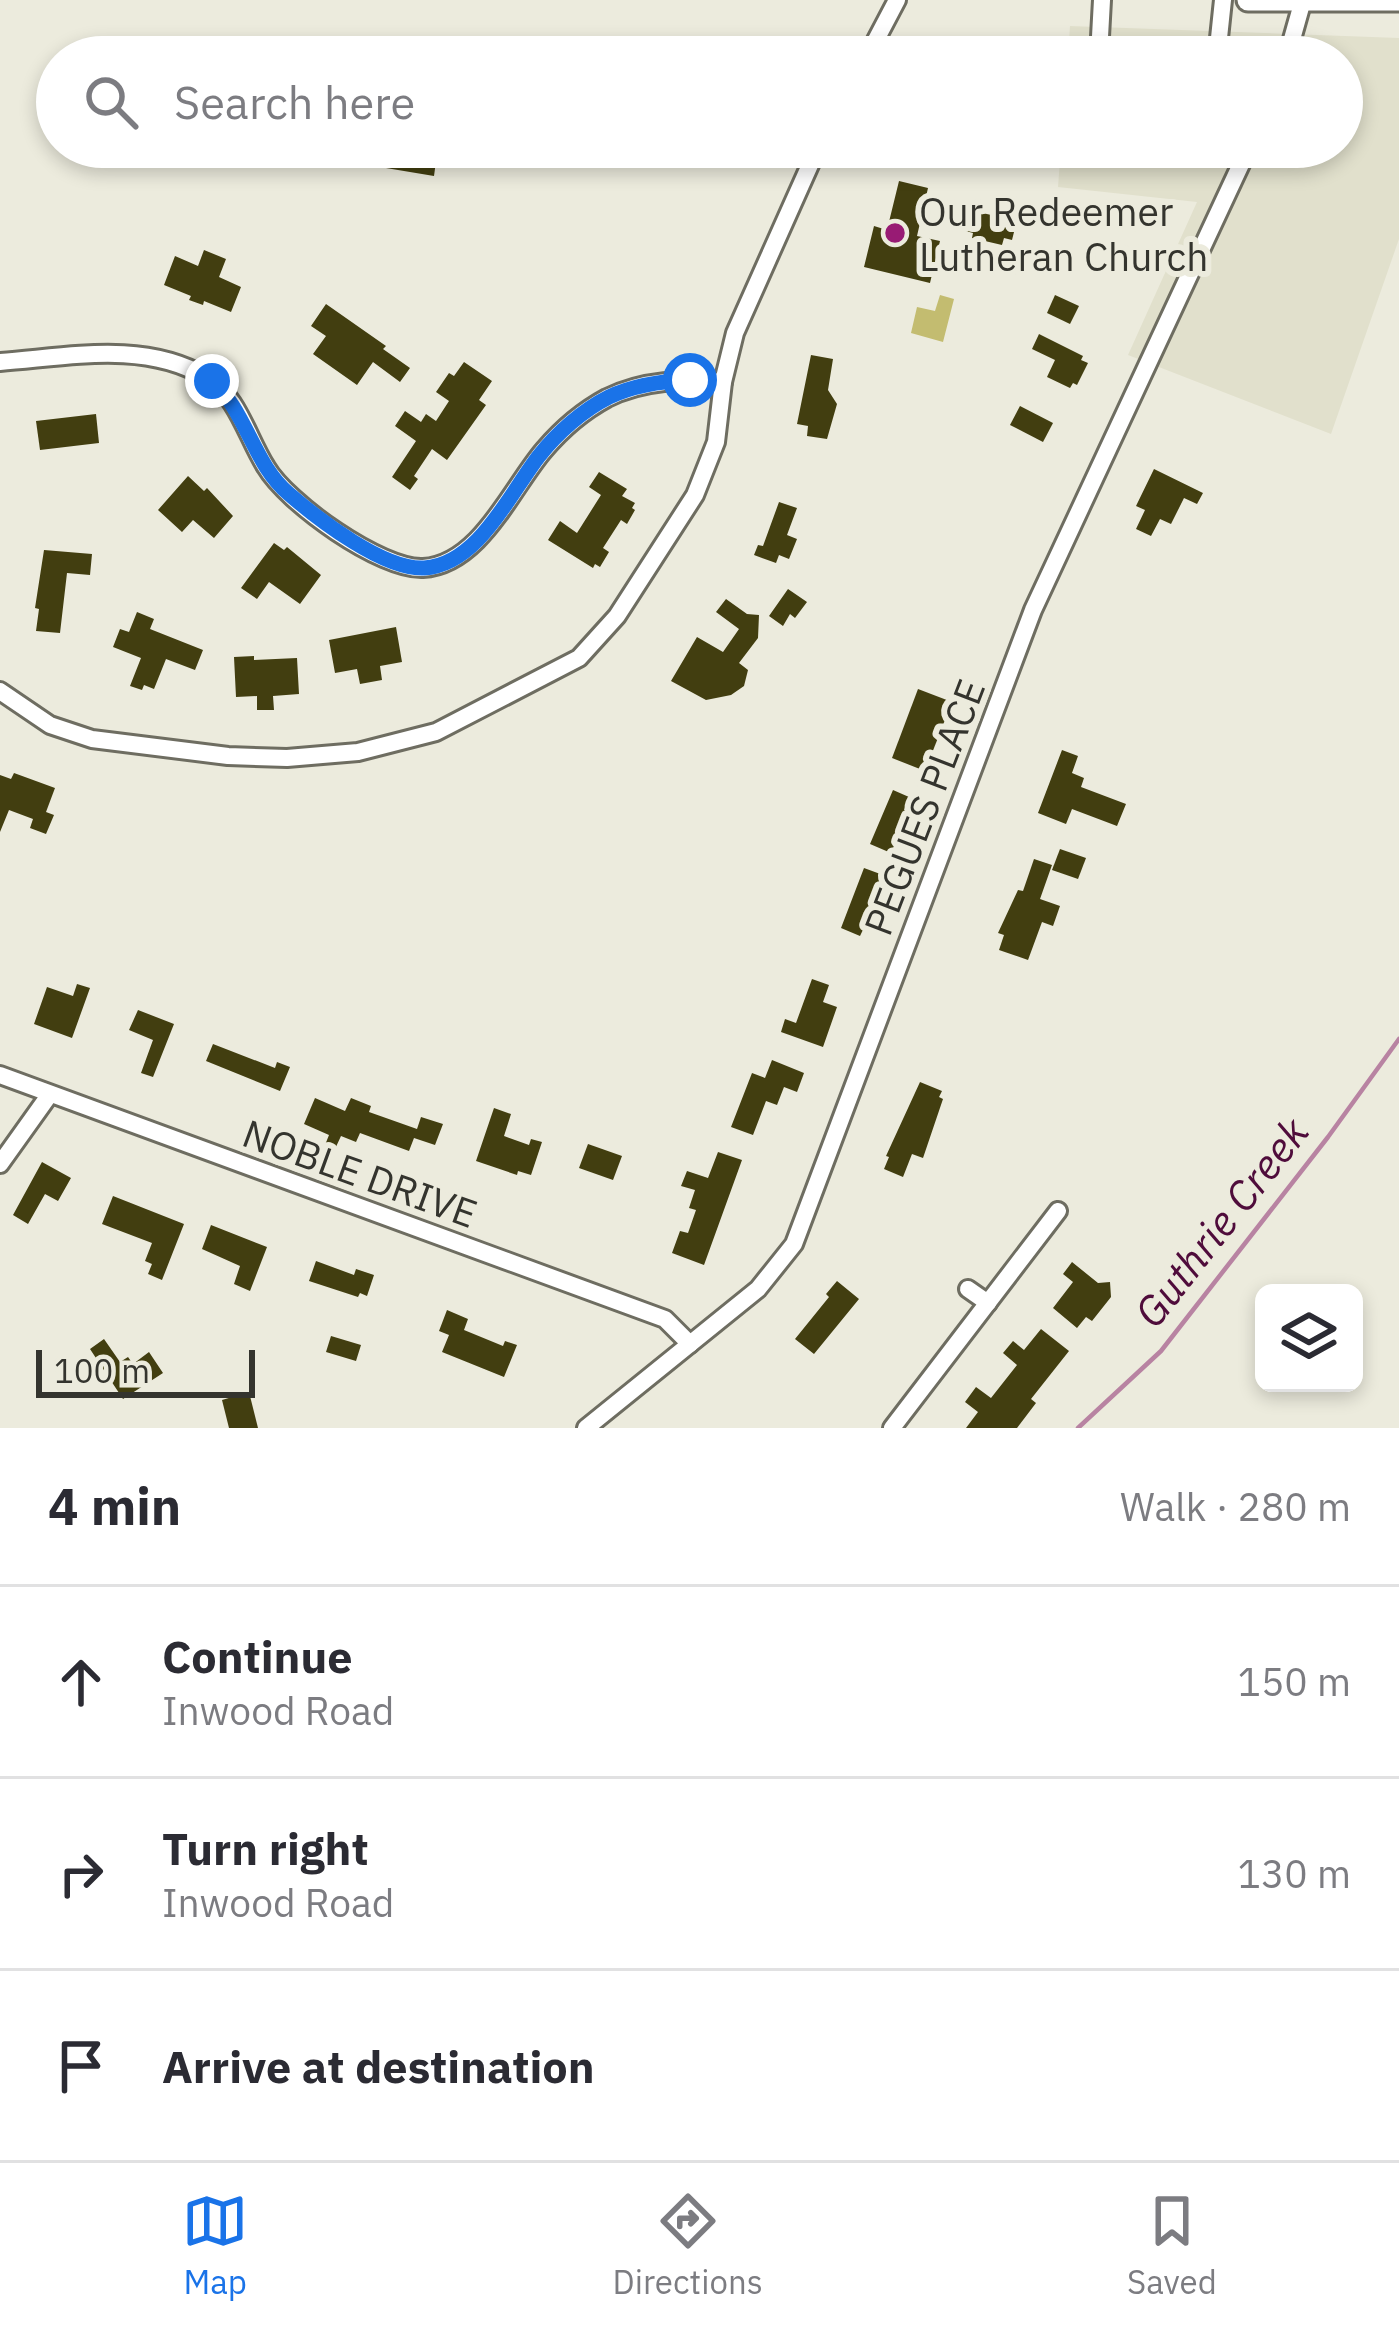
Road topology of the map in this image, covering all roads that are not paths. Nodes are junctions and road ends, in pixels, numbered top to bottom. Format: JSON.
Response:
{"nodes":[{"id":1,"x":897,"y":0,"type":"edge"},
{"id":2,"x":1102,"y":0,"type":"edge"},
{"id":3,"x":1223,"y":0,"type":"edge"},
{"id":4,"x":1248,"y":0,"type":"edge"},
{"id":5,"x":1399,"y":0,"type":"edge"},
{"id":6,"x":1302,"y":1,"type":"edge"},
{"id":7,"x":877,"y":36,"type":"edge"},
{"id":8,"x":1100,"y":36,"type":"edge"},
{"id":9,"x":1219,"y":36,"type":"edge"},
{"id":10,"x":1293,"y":36,"type":"edge"},
{"id":11,"x":809,"y":168,"type":"edge"},
{"id":12,"x":1239,"y":168,"type":"edge"},
{"id":13,"x":0,"y":362,"type":"edge"},
{"id":14,"x":723,"y":382,"type":"junction"},
{"id":15,"x":0,"y":691,"type":"edge"},
{"id":16,"x":0,"y":1075,"type":"edge"},
{"id":17,"x":50,"y":1094,"type":"junction"},
{"id":18,"x":0,"y":1164,"type":"edge"},
{"id":19,"x":1058,"y":1211,"type":"dead end"},
{"id":20,"x":968,"y":1289,"type":"dead end"},
{"id":21,"x":988,"y":1303,"type":"junction"},
{"id":22,"x":690,"y":1344,"type":"junction"},
{"id":23,"x":586,"y":1428,"type":"edge"},
{"id":24,"x":892,"y":1428,"type":"edge"}],
"edges":[{"from":1,"to":7,"type":"street"},
{"from":2,"to":8,"type":"street"},
{"from":3,"to":9,"type":"street"},
{"from":4,"to":6,"type":"main road"},
{"from":5,"to":6,"type":"main road"},
{"from":6,"to":10,"type":"street"},
{"from":11,"to":14,"type":"street"},
{"from":12,"to":22,"type":"street","name":"PEGUES PLACE"},
{"from":13,"to":14,"type":"street"},
{"from":14,"to":15,"type":"street"},
{"from":16,"to":17,"type":"street","name":"NOBLE DRIVE"},
{"from":17,"to":18,"type":"street"},
{"from":17,"to":22,"type":"street","name":"NOBLE DRIVE"},
{"from":19,"to":21,"type":"street"},
{"from":20,"to":21,"type":"street"},
{"from":21,"to":24,"type":"street"},
{"from":22,"to":23,"type":"street","name":"PEGUES PLACE"}]}
